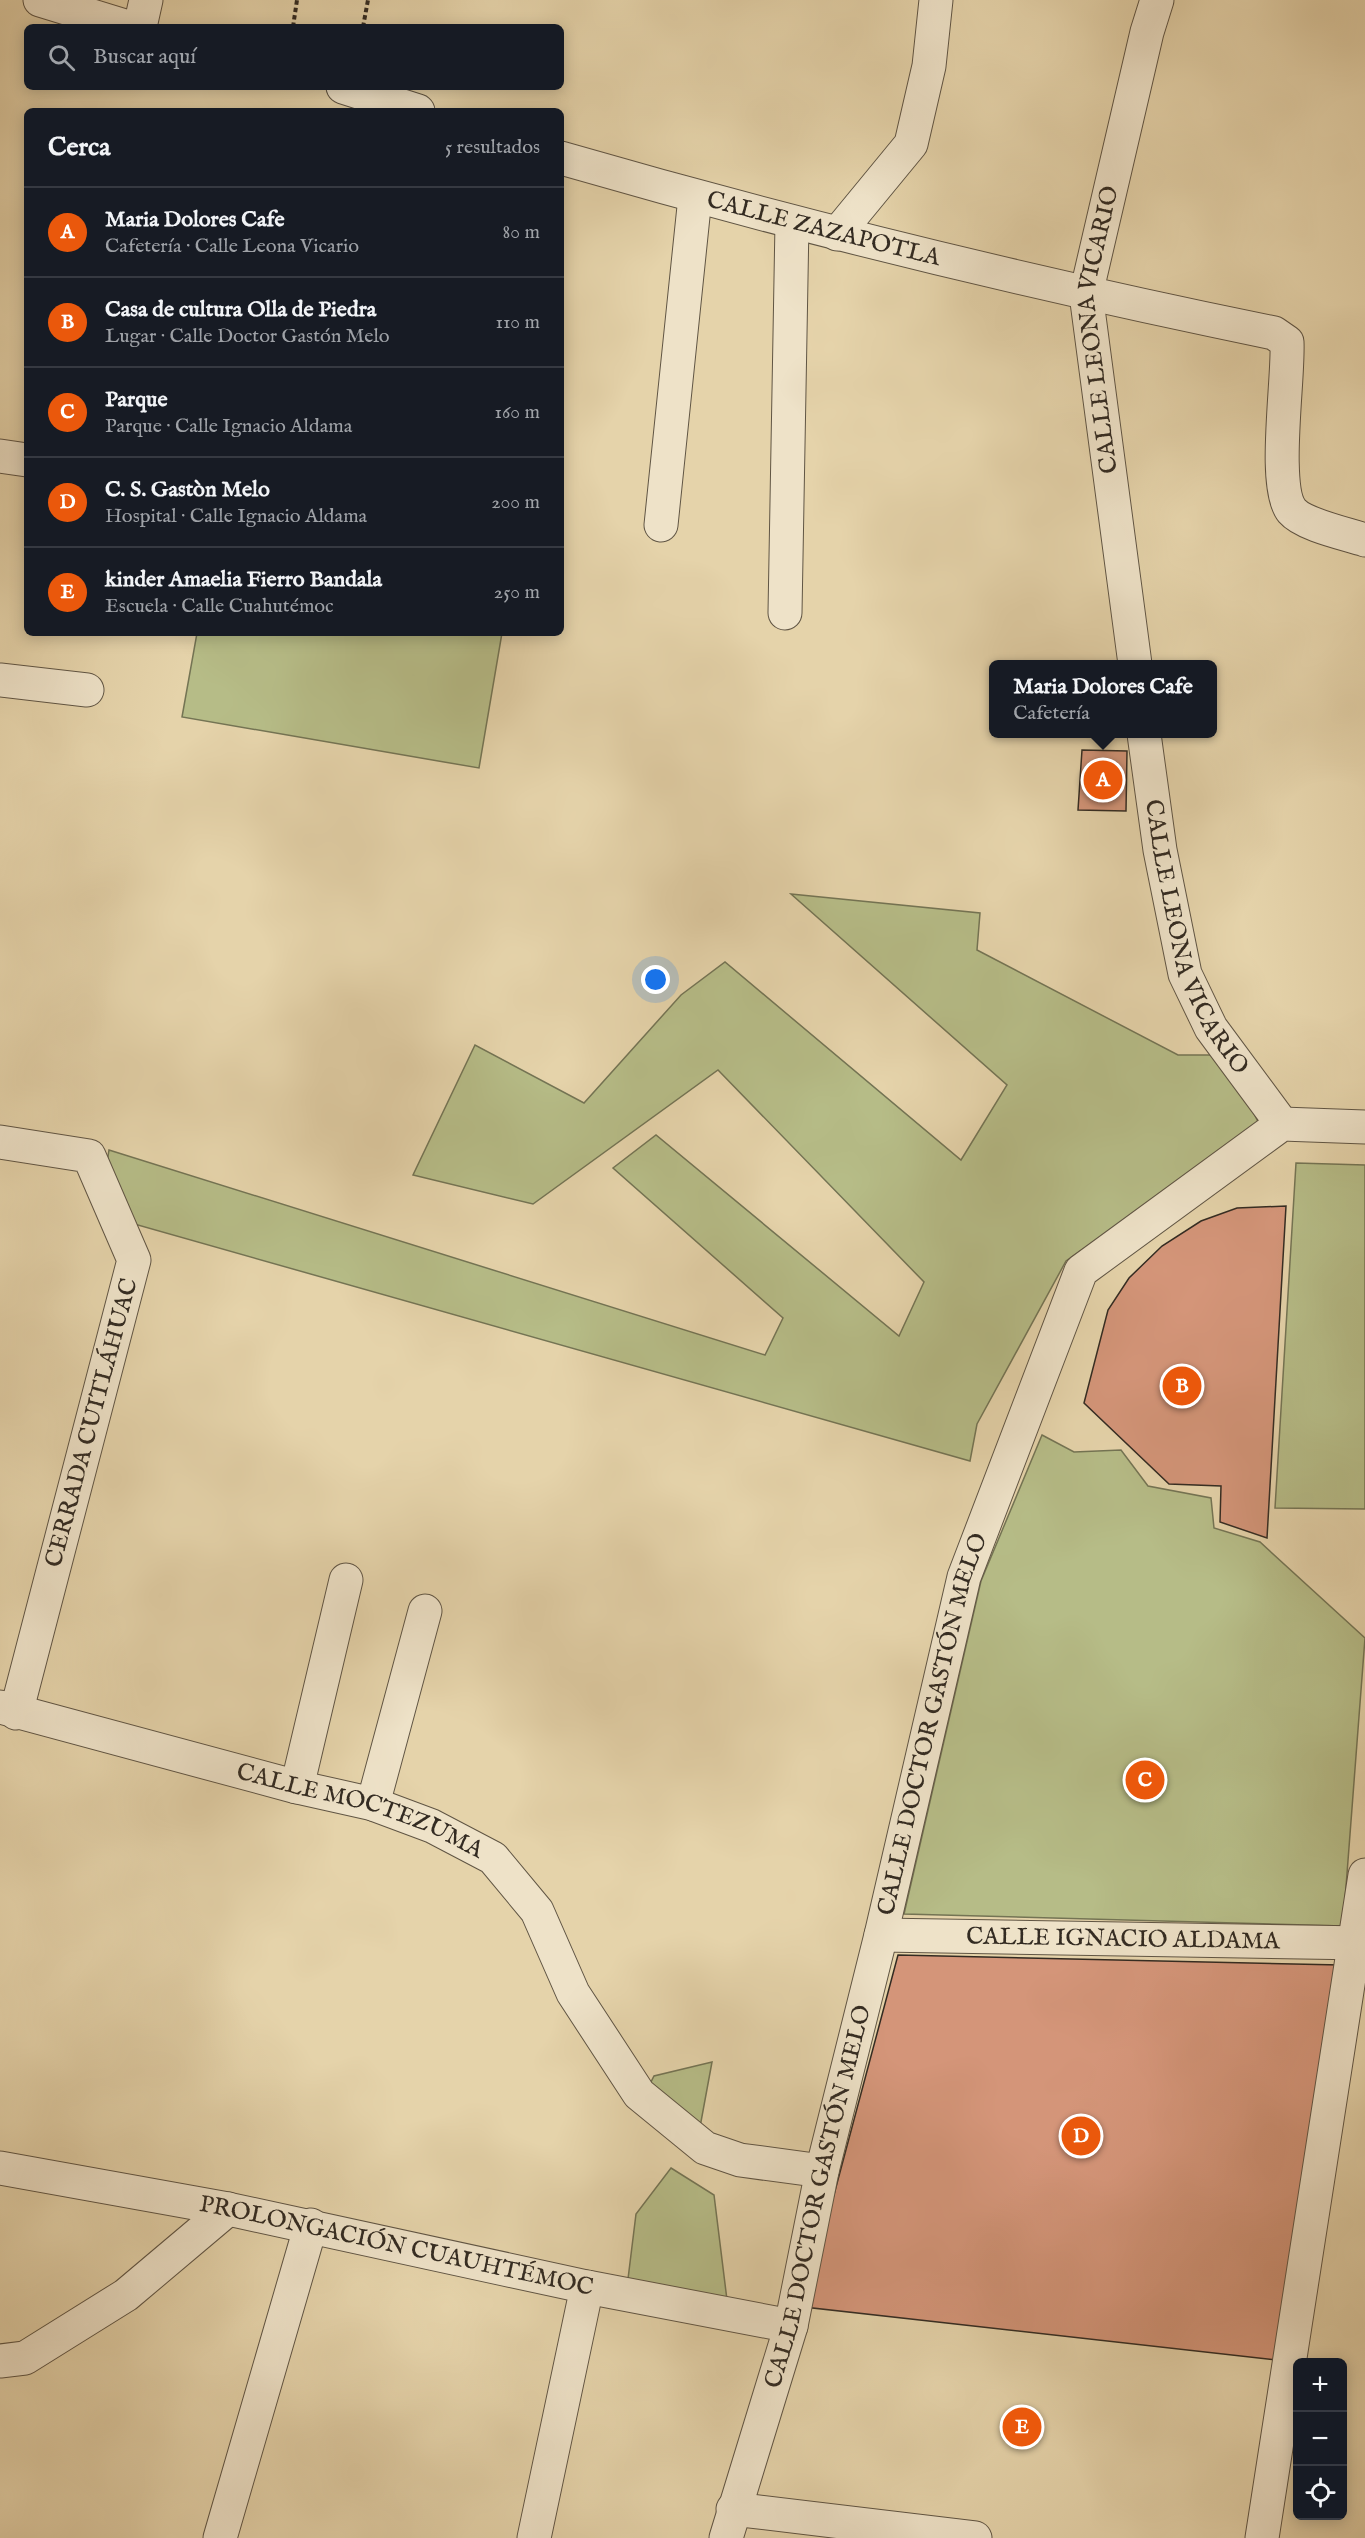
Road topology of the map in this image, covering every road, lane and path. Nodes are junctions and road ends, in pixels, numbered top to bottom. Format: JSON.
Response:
{"nodes":[{"id":1,"x":40,"y":0,"type":"edge"},
{"id":2,"x":146,"y":0,"type":"edge"},
{"id":3,"x":297,"y":0,"type":"edge"},
{"id":4,"x":368,"y":0,"type":"edge"},
{"id":5,"x":936,"y":0,"type":"edge"},
{"id":6,"x":1157,"y":0,"type":"edge"},
{"id":7,"x":118,"y":24,"type":"edge"},
{"id":8,"x":141,"y":24,"type":"edge"},
{"id":9,"x":293,"y":24,"type":"edge"},
{"id":10,"x":364,"y":24,"type":"edge"},
{"id":11,"x":345,"y":96,"type":"edge"},
{"id":12,"x":403,"y":108,"type":"edge"},
{"id":13,"x":564,"y":159,"type":"edge"},
{"id":14,"x":695,"y":197,"type":"junction"},
{"id":15,"x":792,"y":223,"type":"junction"},
{"id":16,"x":837,"y":234,"type":"junction"},
{"id":17,"x":1086,"y":294,"type":"junction"},
{"id":18,"x":0,"y":456,"type":"edge"},
{"id":19,"x":24,"y":460,"type":"edge"},
{"id":20,"x":661,"y":525,"type":"dead end"},
{"id":21,"x":1365,"y":540,"type":"edge"},
{"id":22,"x":785,"y":613,"type":"dead end"},
{"id":23,"x":1134,"y":660,"type":"edge"},
{"id":24,"x":0,"y":680,"type":"edge"},
{"id":25,"x":87,"y":690,"type":"dead end"},
{"id":26,"x":1145,"y":738,"type":"edge"},
{"id":27,"x":1282,"y":1124,"type":"junction"},
{"id":28,"x":1365,"y":1127,"type":"edge"},
{"id":29,"x":0,"y":1142,"type":"edge"},
{"id":30,"x":346,"y":1580,"type":"dead end"},
{"id":31,"x":425,"y":1611,"type":"dead end"},
{"id":32,"x":8,"y":1710,"type":"edge"},
{"id":33,"x":297,"y":1787,"type":"junction"},
{"id":34,"x":373,"y":1804,"type":"junction"},
{"id":35,"x":1365,"y":1875,"type":"edge"},
{"id":36,"x":881,"y":1935,"type":"junction"},
{"id":37,"x":1360,"y":1943,"type":"edge"},
{"id":38,"x":0,"y":2168,"type":"edge"},
{"id":39,"x":822,"y":2171,"type":"junction"},
{"id":40,"x":228,"y":2209,"type":"junction"},
{"id":41,"x":311,"y":2225,"type":"junction"},
{"id":42,"x":587,"y":2288,"type":"junction"},
{"id":43,"x":791,"y":2326,"type":"junction"},
{"id":44,"x":0,"y":2361,"type":"edge"},
{"id":45,"x":729,"y":2524,"type":"edge"},
{"id":46,"x":220,"y":2538,"type":"edge"},
{"id":47,"x":534,"y":2538,"type":"edge"},
{"id":48,"x":975,"y":2538,"type":"edge"},
{"id":49,"x":1262,"y":2538,"type":"edge"}],
"edges":[{"from":1,"to":7,"type":"street"},
{"from":2,"to":8,"type":"street"},
{"from":3,"to":9,"type":"path"},
{"from":4,"to":10,"type":"path"},
{"from":5,"to":16,"type":"street"},
{"from":6,"to":17,"type":"street","name":"CALLE LEONA VICARIO"},
{"from":11,"to":12,"type":"street"},
{"from":13,"to":14,"type":"street","name":"CALLE ZAZAPOTLA"},
{"from":14,"to":15,"type":"street","name":"CALLE ZAZAPOTLA"},
{"from":14,"to":20,"type":"street"},
{"from":15,"to":16,"type":"street","name":"CALLE ZAZAPOTLA"},
{"from":15,"to":22,"type":"street"},
{"from":16,"to":17,"type":"street","name":"CALLE ZAZAPOTLA"},
{"from":17,"to":21,"type":"street","name":"CALLE ZAZAPOTLA"},
{"from":17,"to":23,"type":"street","name":"CALLE LEONA VICARIO"},
{"from":18,"to":19,"type":"street"},
{"from":24,"to":25,"type":"street"},
{"from":26,"to":27,"type":"street","name":"CALLE LEONA VICARIO"},
{"from":27,"to":28,"type":"street"},
{"from":27,"to":36,"type":"street","name":"CALLE DOCTOR GASTÓN MELO"},
{"from":29,"to":32,"type":"street","name":"CERRADA CUITLÁHUAC"},
{"from":30,"to":33,"type":"street"},
{"from":31,"to":34,"type":"street"},
{"from":32,"to":33,"type":"street","name":"CALLE MOCTEZUMA"},
{"from":33,"to":34,"type":"street","name":"CALLE MOCTEZUMA"},
{"from":34,"to":39,"type":"street","name":"CALLE MOCTEZUMA"},
{"from":35,"to":37,"type":"street"},
{"from":36,"to":37,"type":"street","name":"CALLE IGNACIO ALDAMA"},
{"from":36,"to":39,"type":"street","name":"CALLE DOCTOR GASTÓN MELO"},
{"from":37,"to":49,"type":"street"},
{"from":38,"to":40,"type":"street","name":"PROLONGACIÓN CUAUHTÉMOC"},
{"from":39,"to":43,"type":"street","name":"CALLE DOCTOR GASTÓN MELO"},
{"from":40,"to":41,"type":"street","name":"PROLONGACIÓN CUAUHTÉMOC"},
{"from":40,"to":44,"type":"street"},
{"from":41,"to":42,"type":"street","name":"PROLONGACIÓN CUAUHTÉMOC"},
{"from":41,"to":46,"type":"street"},
{"from":42,"to":43,"type":"street","name":"PROLONGACIÓN CUAUHTÉMOC"},
{"from":42,"to":47,"type":"street"},
{"from":43,"to":45,"type":"street","name":"CALLE DOCTOR GASTÓN MELO"},
{"from":45,"to":48,"type":"street"}]}
